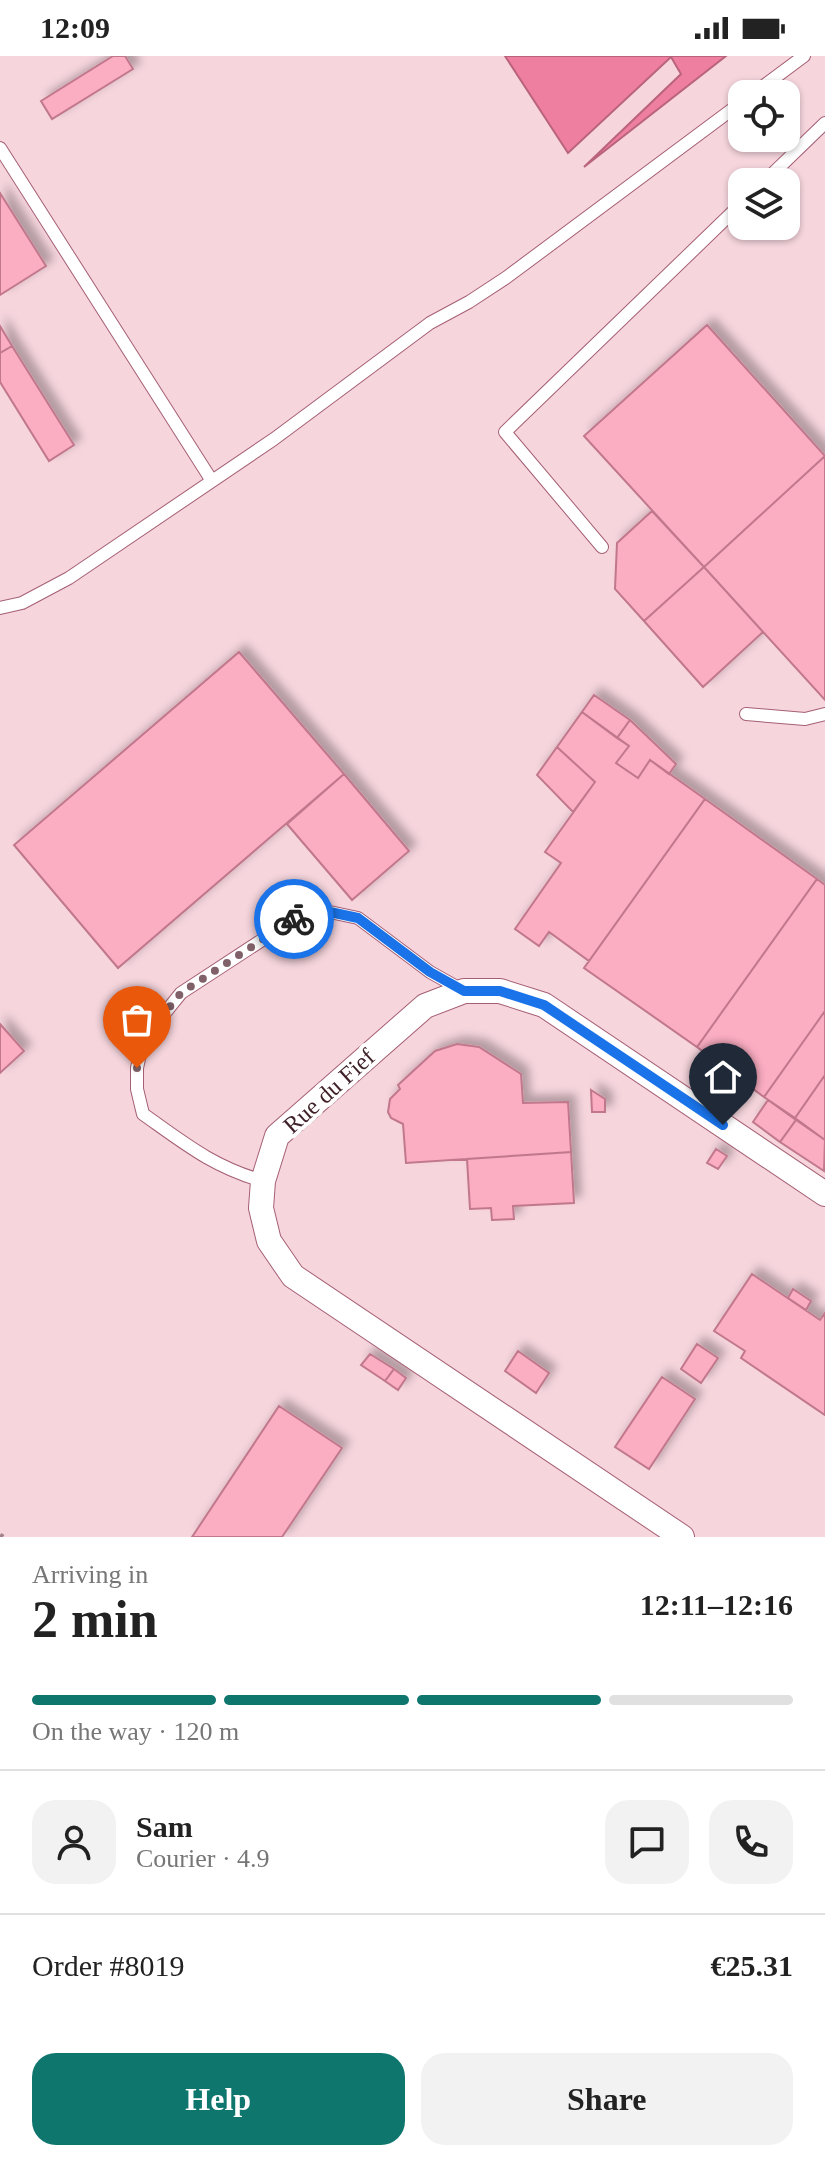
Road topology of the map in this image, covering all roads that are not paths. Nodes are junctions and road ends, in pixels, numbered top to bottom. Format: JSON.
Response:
{"nodes":[{"id":1,"x":804,"y":56,"type":"edge"},
{"id":2,"x":772,"y":80,"type":"edge"},
{"id":3,"x":728,"y":112,"type":"edge"},
{"id":4,"x":825,"y":123,"type":"edge"},
{"id":5,"x":0,"y":148,"type":"edge"},
{"id":6,"x":778,"y":168,"type":"edge"},
{"id":7,"x":728,"y":217,"type":"edge"},
{"id":8,"x":212,"y":481,"type":"junction"},
{"id":9,"x":602,"y":547,"type":"dead end"},
{"id":10,"x":0,"y":608,"type":"edge"},
{"id":11,"x":746,"y":714,"type":"dead end"},
{"id":12,"x":825,"y":714,"type":"edge"},
{"id":13,"x":464,"y":991,"type":"junction"},
{"id":14,"x":263,"y":1181,"type":"junction"},
{"id":15,"x":825,"y":1194,"type":"edge"},
{"id":16,"x":682,"y":1537,"type":"edge"}],
"edges":[{"from":1,"to":2,"type":"lane"},
{"from":3,"to":8,"type":"lane"},
{"from":4,"to":6,"type":"lane"},
{"from":5,"to":8,"type":"lane"},
{"from":7,"to":9,"type":"lane"},
{"from":8,"to":10,"type":"lane"},
{"from":11,"to":12,"type":"lane"},
{"from":13,"to":14,"type":"street","name":"Rue du Fief"},
{"from":13,"to":14,"type":"lane"},
{"from":13,"to":15,"type":"street","name":"Rue du Fief"},
{"from":14,"to":16,"type":"street","name":"Rue du Fief"}]}
